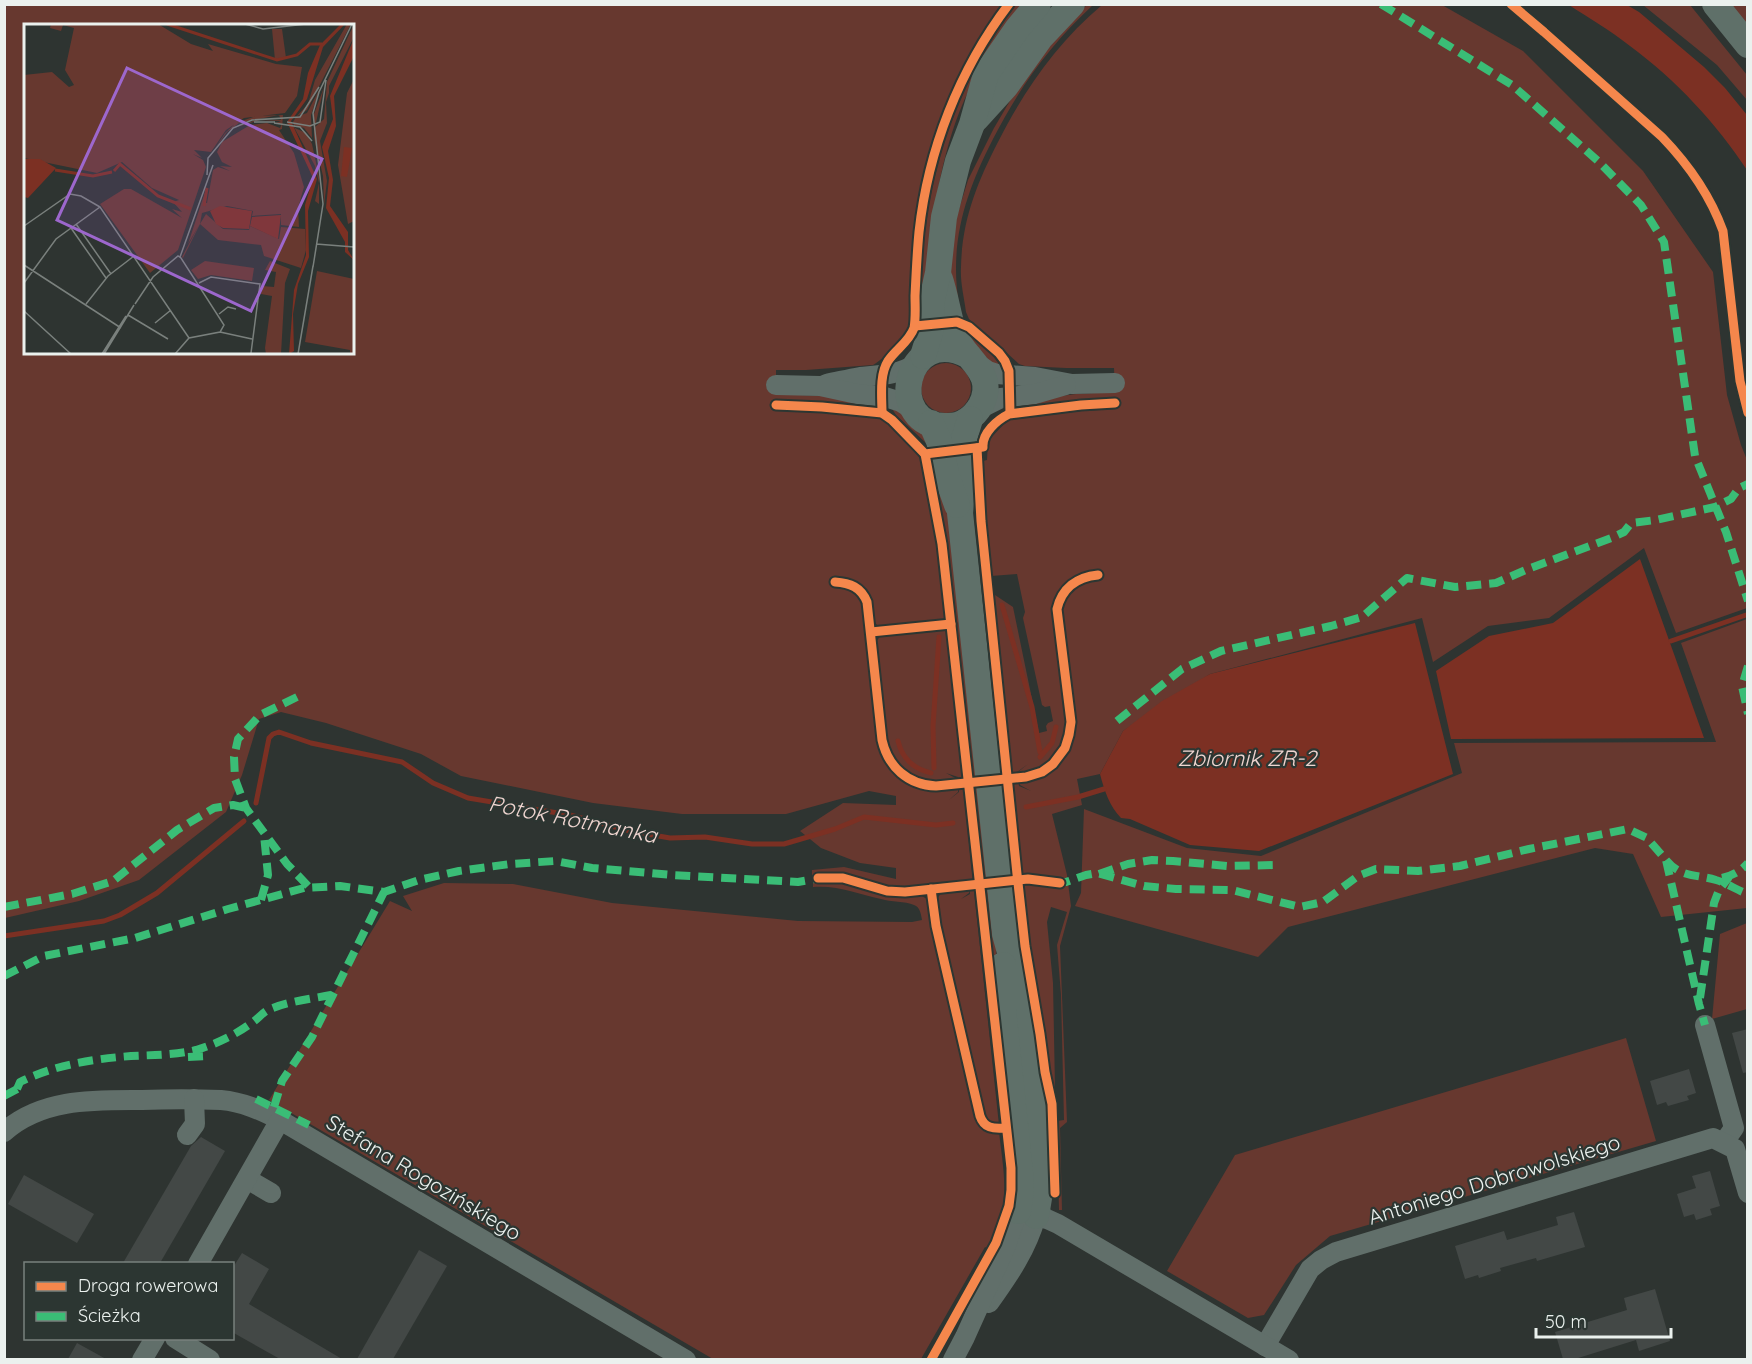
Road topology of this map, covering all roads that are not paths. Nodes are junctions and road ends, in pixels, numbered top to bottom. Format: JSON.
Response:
{"nodes":[{"id":1,"x":1038,"y":4,"type":"edge"},
{"id":2,"x":1072,"y":4,"type":"edge"},
{"id":3,"x":1715,"y":4,"type":"edge"},
{"id":4,"x":1748,"y":45,"type":"edge"},
{"id":5,"x":972,"y":124,"type":"junction"},
{"id":6,"x":938,"y":273,"type":"junction"},
{"id":7,"x":920,"y":360,"type":"junction"},
{"id":8,"x":973,"y":360,"type":"junction"},
{"id":9,"x":1115,"y":383,"type":"dead end"},
{"id":10,"x":1072,"y":384,"type":"junction"},
{"id":11,"x":776,"y":385,"type":"dead end"},
{"id":12,"x":820,"y":386,"type":"junction"},
{"id":13,"x":974,"y":414,"type":"junction"},
{"id":14,"x":923,"y":417,"type":"junction"},
{"id":15,"x":960,"y":513,"type":"junction"},
{"id":16,"x":1705,"y":1025,"type":"dead end"},
{"id":17,"x":194,"y":1099,"type":"junction"},
{"id":18,"x":280,"y":1120,"type":"junction"},
{"id":19,"x":4,"y":1132,"type":"edge"},
{"id":20,"x":187,"y":1136,"type":"dead end"},
{"id":21,"x":1724,"y":1142,"type":"junction"},
{"id":22,"x":247,"y":1179,"type":"junction"},
{"id":23,"x":271,"y":1193,"type":"dead end"},
{"id":24,"x":1748,"y":1193,"type":"edge"},
{"id":25,"x":1027,"y":1214,"type":"junction"},
{"id":26,"x":199,"y":1262,"type":"edge"},
{"id":27,"x":154,"y":1340,"type":"edge"},
{"id":28,"x":178,"y":1340,"type":"edge"},
{"id":29,"x":1265,"y":1346,"type":"junction"},
{"id":30,"x":142,"y":1359,"type":"edge"},
{"id":31,"x":210,"y":1359,"type":"edge"},
{"id":32,"x":686,"y":1359,"type":"edge"},
{"id":33,"x":953,"y":1359,"type":"edge"},
{"id":34,"x":1289,"y":1359,"type":"edge"}],
"edges":[{"from":1,"to":5,"type":"main road"},
{"from":2,"to":5,"type":"main road"},
{"from":3,"to":4,"type":"main road"},
{"from":5,"to":6,"type":"main road"},
{"from":6,"to":7,"type":"main road"},
{"from":6,"to":8,"type":"main road"},
{"from":7,"to":8,"type":"main road"},
{"from":7,"to":12,"type":"street"},
{"from":7,"to":14,"type":"main road"},
{"from":8,"to":10,"type":"street"},
{"from":8,"to":13,"type":"main road"},
{"from":9,"to":10,"type":"street"},
{"from":10,"to":13,"type":"street"},
{"from":11,"to":12,"type":"street"},
{"from":12,"to":14,"type":"street"},
{"from":13,"to":14,"type":"main road"},
{"from":13,"to":15,"type":"main road"},
{"from":14,"to":15,"type":"main road"},
{"from":15,"to":25,"type":"main road"},
{"from":16,"to":21,"type":"street"},
{"from":17,"to":18,"type":"street","name":"Stefana Rogozińskiego"},
{"from":17,"to":19,"type":"street","name":"Stefana Rogozińskiego"},
{"from":17,"to":20,"type":"street"},
{"from":18,"to":22,"type":"street"},
{"from":18,"to":32,"type":"street","name":"Stefana Rogozińskiego"},
{"from":21,"to":24,"type":"street"},
{"from":21,"to":29,"type":"street","name":"Antoniego Dobrowolskiego"},
{"from":22,"to":23,"type":"street"},
{"from":22,"to":26,"type":"street"},
{"from":25,"to":29,"type":"street"},
{"from":25,"to":33,"type":"street"},
{"from":27,"to":30,"type":"street"},
{"from":28,"to":31,"type":"street"},
{"from":29,"to":34,"type":"street"}]}
